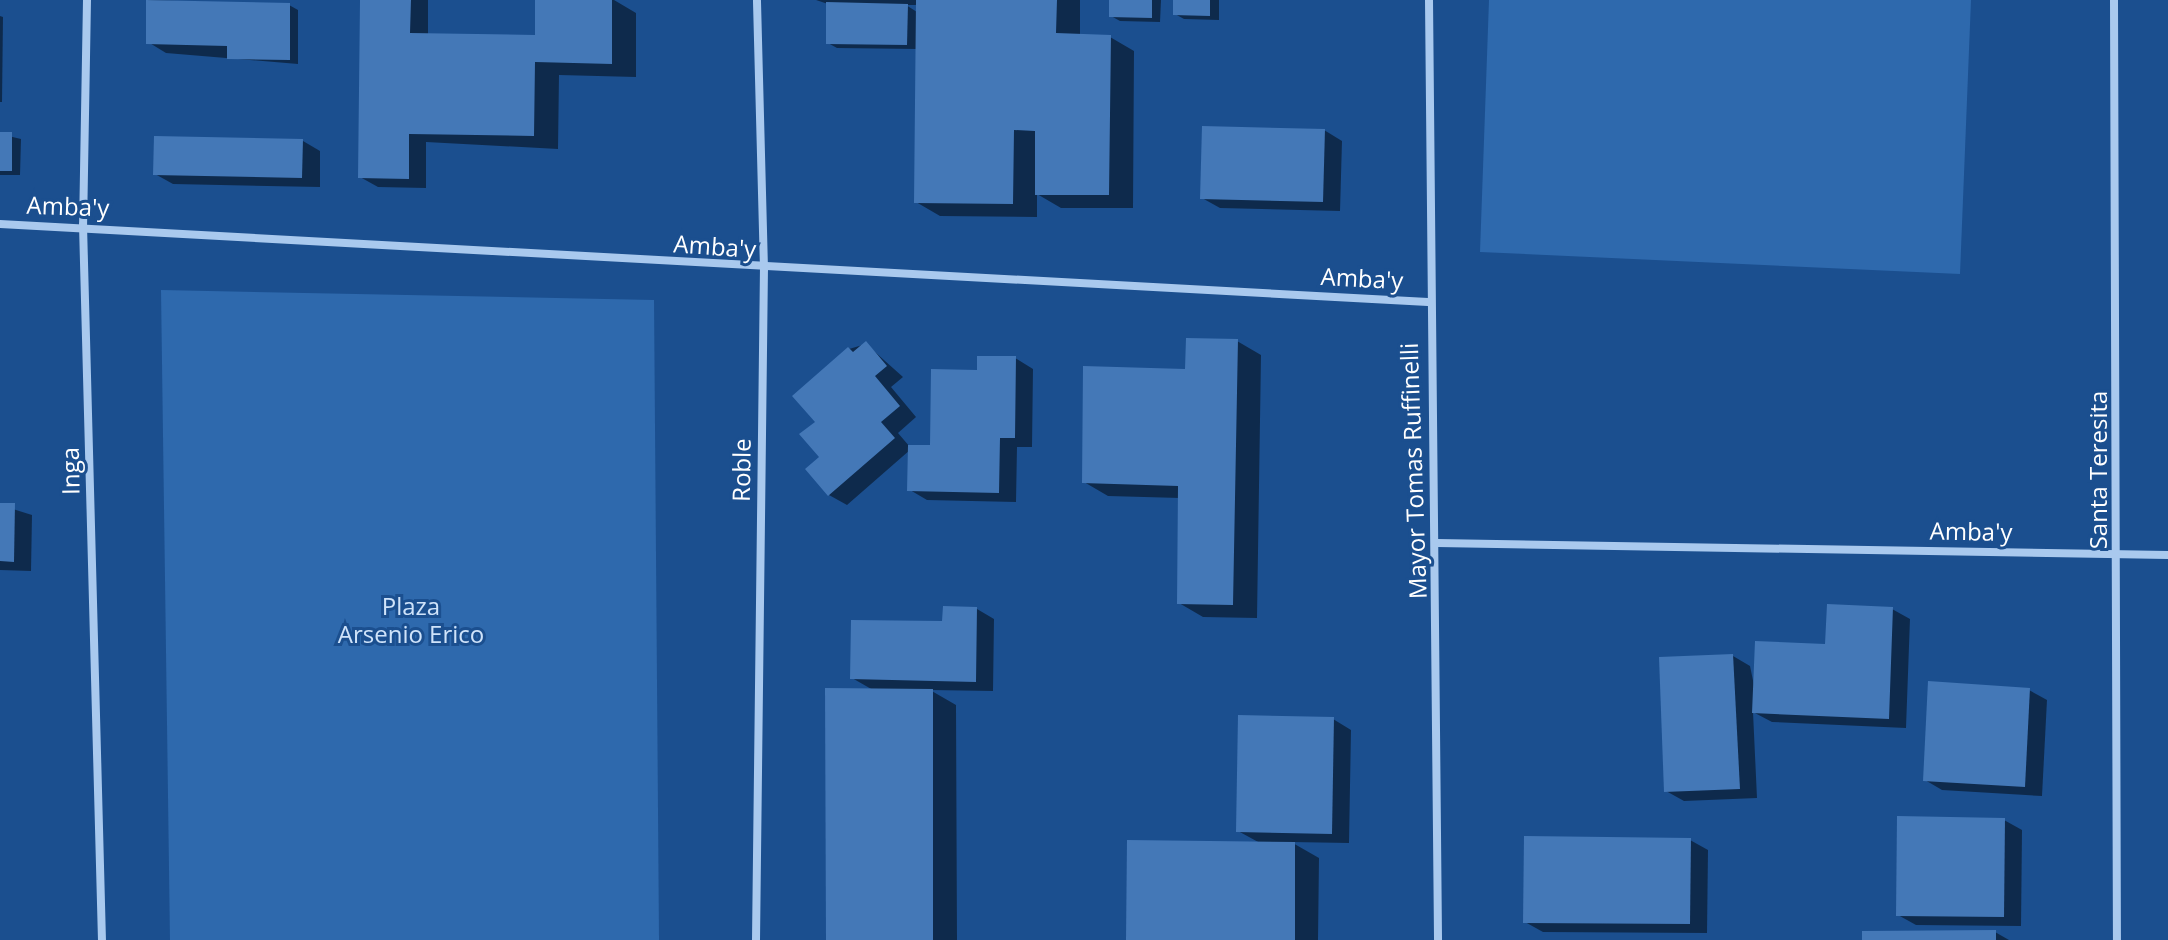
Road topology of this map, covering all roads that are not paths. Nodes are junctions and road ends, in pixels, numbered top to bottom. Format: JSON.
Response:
{"nodes":[{"id":1,"x":87,"y":0,"type":"edge"},
{"id":2,"x":757,"y":0,"type":"edge"},
{"id":3,"x":1429,"y":0,"type":"edge"},
{"id":4,"x":2114,"y":0,"type":"edge"},
{"id":5,"x":0,"y":224,"type":"edge"},
{"id":6,"x":83,"y":225,"type":"junction"},
{"id":7,"x":764,"y":269,"type":"junction"},
{"id":8,"x":1428,"y":302,"type":"junction"},
{"id":9,"x":1437,"y":543,"type":"junction"},
{"id":10,"x":2119,"y":554,"type":"junction"},
{"id":11,"x":2168,"y":555,"type":"edge"},
{"id":12,"x":102,"y":940,"type":"edge"},
{"id":13,"x":756,"y":940,"type":"edge"},
{"id":14,"x":1438,"y":940,"type":"edge"},
{"id":15,"x":2117,"y":940,"type":"edge"}],
"edges":[{"from":1,"to":6,"type":"street","name":"Inga"},
{"from":2,"to":7,"type":"street","name":"Roble"},
{"from":3,"to":8,"type":"street","name":"Mayor Tomas Ruffinelli"},
{"from":4,"to":10,"type":"street","name":"Santa Teresita"},
{"from":5,"to":6,"type":"street","name":"Amba'y"},
{"from":6,"to":7,"type":"street","name":"Amba'y"},
{"from":6,"to":12,"type":"street","name":"Inga"},
{"from":7,"to":8,"type":"street","name":"Amba'y"},
{"from":7,"to":13,"type":"street","name":"Roble"},
{"from":8,"to":9,"type":"street","name":"Mayor Tomas Ruffinelli"},
{"from":9,"to":10,"type":"street","name":"Amba'y"},
{"from":9,"to":14,"type":"street","name":"Mayor Tomas Ruffinelli"},
{"from":10,"to":11,"type":"street","name":"Amba'y"},
{"from":10,"to":15,"type":"street","name":"Santa Teresita"}]}
